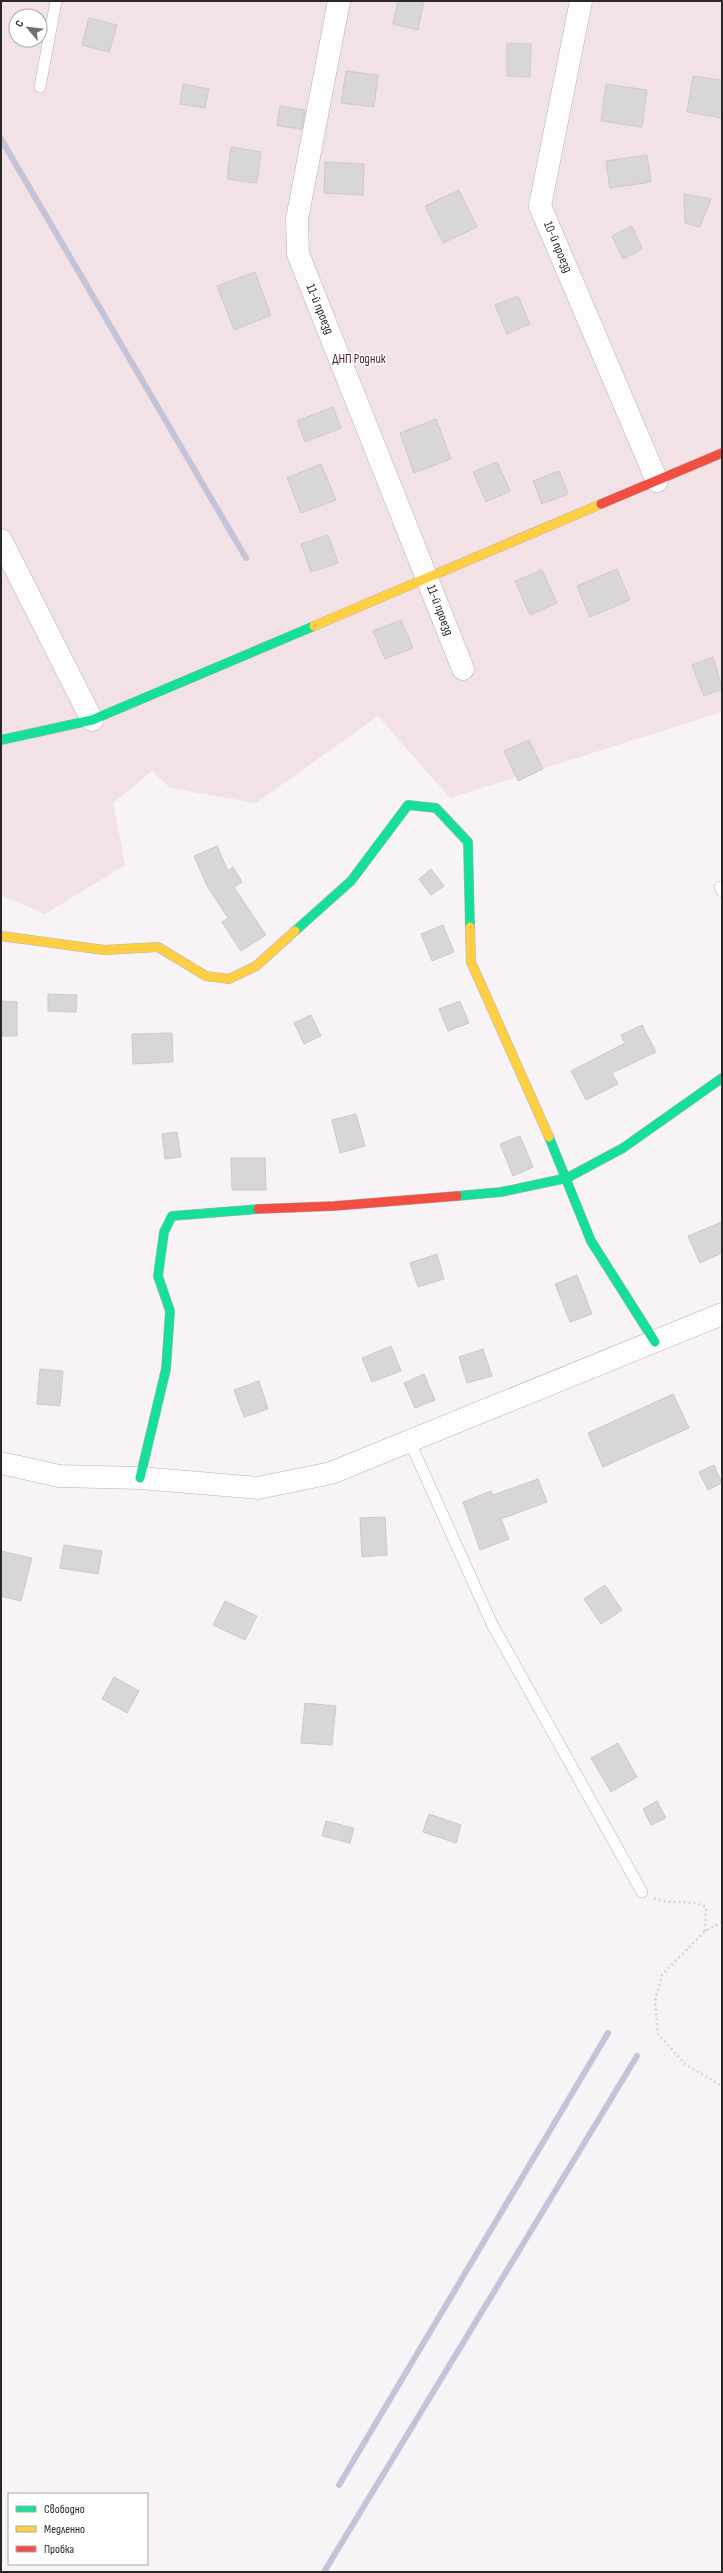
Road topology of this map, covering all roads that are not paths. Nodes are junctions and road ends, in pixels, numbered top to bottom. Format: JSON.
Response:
{"nodes":[{"id":1,"x":56,"y":1,"type":"edge"},
{"id":2,"x":340,"y":1,"type":"edge"},
{"id":3,"x":581,"y":1,"type":"edge"},
{"id":4,"x":40,"y":87,"type":"dead end"},
{"id":5,"x":722,"y":453,"type":"edge"},
{"id":6,"x":657,"y":481,"type":"junction"},
{"id":7,"x":1,"y":540,"type":"edge"},
{"id":8,"x":427,"y":578,"type":"junction"},
{"id":9,"x":463,"y":669,"type":"dead end"},
{"id":10,"x":92,"y":720,"type":"junction"},
{"id":11,"x":1,"y":740,"type":"edge"},
{"id":12,"x":1,"y":936,"type":"edge"},
{"id":13,"x":722,"y":1078,"type":"edge"},
{"id":14,"x":567,"y":1178,"type":"junction"},
{"id":15,"x":722,"y":1314,"type":"edge"},
{"id":16,"x":655,"y":1342,"type":"junction"},
{"id":17,"x":409,"y":1440,"type":"junction"},
{"id":18,"x":1,"y":1463,"type":"edge"},
{"id":19,"x":140,"y":1478,"type":"junction"},
{"id":20,"x":642,"y":1892,"type":"road end"}],
"edges":[{"from":1,"to":4,"type":"lane"},
{"from":2,"to":8,"type":"street","name":"11-й проезд"},
{"from":3,"to":6,"type":"street","name":"10-й проезд"},
{"from":5,"to":6,"type":"street"},
{"from":6,"to":8,"type":"street"},
{"from":7,"to":10,"type":"street"},
{"from":8,"to":9,"type":"street","name":"11-й проезд"},
{"from":8,"to":10,"type":"street"},
{"from":10,"to":11,"type":"street"},
{"from":12,"to":14,"type":"street"},
{"from":13,"to":14,"type":"street"},
{"from":14,"to":16,"type":"street"},
{"from":14,"to":19,"type":"street"},
{"from":15,"to":16,"type":"street"},
{"from":16,"to":17,"type":"street"},
{"from":17,"to":19,"type":"street"},
{"from":17,"to":20,"type":"lane"},
{"from":18,"to":19,"type":"street"}]}
